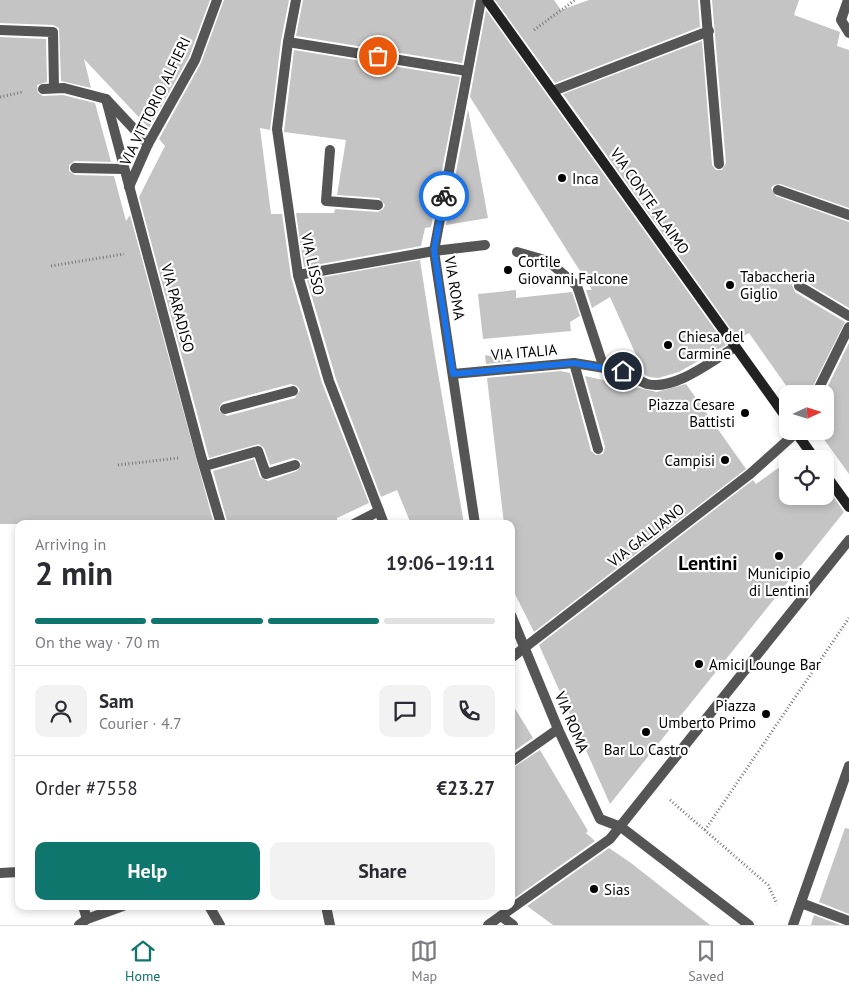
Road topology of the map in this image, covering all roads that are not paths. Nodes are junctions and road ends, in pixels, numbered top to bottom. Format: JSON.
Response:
{"nodes":[{"id":1,"x":217,"y":0,"type":"edge"},
{"id":2,"x":296,"y":0,"type":"edge"},
{"id":3,"x":481,"y":0,"type":"edge"},
{"id":4,"x":487,"y":0,"type":"edge"},
{"id":5,"x":705,"y":0,"type":"edge"},
{"id":6,"x":848,"y":0,"type":"edge"},
{"id":7,"x":0,"y":30,"type":"edge"},
{"id":8,"x":709,"y":31,"type":"junction"},
{"id":9,"x":849,"y":33,"type":"edge"},
{"id":10,"x":288,"y":42,"type":"junction"},
{"id":11,"x":467,"y":71,"type":"junction"},
{"id":12,"x":54,"y":88,"type":"junction"},
{"id":13,"x":44,"y":89,"type":"dead end"},
{"id":14,"x":553,"y":91,"type":"junction"},
{"id":15,"x":106,"y":99,"type":"junction"},
{"id":16,"x":148,"y":144,"type":"junction"},
{"id":17,"x":330,"y":150,"type":"dead end"},
{"id":18,"x":719,"y":164,"type":"dead end"},
{"id":19,"x":75,"y":168,"type":"dead end"},
{"id":20,"x":123,"y":169,"type":"junction"},
{"id":21,"x":130,"y":187,"type":"junction"},
{"id":22,"x":778,"y":190,"type":"dead end"},
{"id":23,"x":378,"y":205,"type":"dead end"},
{"id":24,"x":849,"y":215,"type":"edge"},
{"id":25,"x":485,"y":245,"type":"dead end"},
{"id":26,"x":434,"y":250,"type":"junction"},
{"id":27,"x":517,"y":252,"type":"dead end"},
{"id":28,"x":298,"y":276,"type":"junction"},
{"id":29,"x":799,"y":286,"type":"dead end"},
{"id":30,"x":849,"y":316,"type":"edge"},
{"id":31,"x":849,"y":327,"type":"edge"},
{"id":32,"x":735,"y":347,"type":"junction"},
{"id":33,"x":574,"y":363,"type":"junction"},
{"id":34,"x":604,"y":368,"type":"junction"},
{"id":35,"x":453,"y":374,"type":"junction"},
{"id":36,"x":820,"y":385,"type":"edge"},
{"id":37,"x":293,"y":391,"type":"dead end"},
{"id":38,"x":779,"y":408,"type":"edge"},
{"id":39,"x":225,"y":409,"type":"dead end"},
{"id":40,"x":788,"y":440,"type":"edge"},
{"id":41,"x":598,"y":448,"type":"dead end"},
{"id":42,"x":203,"y":461,"type":"junction"},
{"id":43,"x":295,"y":465,"type":"dead end"},
{"id":44,"x":834,"y":487,"type":"edge"},
{"id":45,"x":847,"y":505,"type":"edge"},
{"id":46,"x":379,"y":511,"type":"junction"},
{"id":47,"x":221,"y":520,"type":"edge"},
{"id":48,"x":362,"y":520,"type":"edge"},
{"id":49,"x":382,"y":520,"type":"edge"},
{"id":50,"x":474,"y":520,"type":"edge"},
{"id":51,"x":849,"y":540,"type":"edge"},
{"id":52,"x":515,"y":624,"type":"edge"},
{"id":53,"x":525,"y":647,"type":"junction"},
{"id":54,"x":515,"y":655,"type":"edge"},
{"id":55,"x":558,"y":729,"type":"junction"},
{"id":56,"x":515,"y":759,"type":"edge"},
{"id":57,"x":849,"y":766,"type":"edge"},
{"id":58,"x":600,"y":819,"type":"junction"},
{"id":59,"x":620,"y":827,"type":"junction"},
{"id":60,"x":610,"y":839,"type":"junction"},
{"id":61,"x":15,"y":872,"type":"edge"},
{"id":62,"x":0,"y":873,"type":"edge"},
{"id":63,"x":801,"y":902,"type":"junction"},
{"id":64,"x":515,"y":907,"type":"edge"},
{"id":65,"x":113,"y":910,"type":"edge"},
{"id":66,"x":211,"y":910,"type":"edge"},
{"id":67,"x":327,"y":910,"type":"edge"},
{"id":68,"x":510,"y":910,"type":"edge"},
{"id":69,"x":502,"y":916,"type":"junction"},
{"id":70,"x":849,"y":921,"type":"edge"},
{"id":71,"x":83,"y":922,"type":"edge"},
{"id":72,"x":216,"y":923,"type":"edge"},
{"id":73,"x":330,"y":925,"type":"edge"},
{"id":74,"x":488,"y":925,"type":"edge"},
{"id":75,"x":513,"y":925,"type":"edge"},
{"id":76,"x":748,"y":925,"type":"edge"},
{"id":77,"x":793,"y":925,"type":"edge"}],
"edges":[{"from":1,"to":16,"type":"street","name":"VIA VITTORIO ALFIERI"},
{"from":2,"to":10,"type":"street","name":"VIA LISSO"},
{"from":3,"to":11,"type":"street","name":"VIA ROMA"},
{"from":4,"to":14,"type":"main road","name":"VIA CONTE ALAIMO"},
{"from":5,"to":8,"type":"street"},
{"from":6,"to":9,"type":"street"},
{"from":7,"to":12,"type":"street"},
{"from":8,"to":14,"type":"street"},
{"from":8,"to":18,"type":"street"},
{"from":10,"to":11,"type":"street"},
{"from":10,"to":28,"type":"street","name":"VIA LISSO"},
{"from":11,"to":26,"type":"street","name":"VIA ROMA"},
{"from":12,"to":13,"type":"street"},
{"from":12,"to":15,"type":"street"},
{"from":14,"to":32,"type":"main road","name":"VIA CONTE ALAIMO"},
{"from":15,"to":16,"type":"street"},
{"from":15,"to":20,"type":"street","name":"VIA PARADISO"},
{"from":16,"to":21,"type":"street","name":"VIA VITTORIO ALFIERI"},
{"from":17,"to":23,"type":"street"},
{"from":19,"to":20,"type":"street"},
{"from":20,"to":21,"type":"street","name":"VIA PARADISO"},
{"from":21,"to":42,"type":"street","name":"VIA PARADISO"},
{"from":22,"to":24,"type":"street"},
{"from":25,"to":26,"type":"street"},
{"from":26,"to":28,"type":"street"},
{"from":26,"to":35,"type":"street","name":"VIA ROMA"},
{"from":27,"to":34,"type":"street"},
{"from":28,"to":46,"type":"street","name":"VIA LISSO"},
{"from":29,"to":30,"type":"street"},
{"from":31,"to":36,"type":"street"},
{"from":32,"to":34,"type":"street","name":"VIA ITALIA"},
{"from":32,"to":38,"type":"main road","name":"VIA CONTE ALAIMO"},
{"from":33,"to":34,"type":"street","name":"VIA ITALIA"},
{"from":33,"to":35,"type":"street","name":"VIA ITALIA"},
{"from":33,"to":41,"type":"street"},
{"from":35,"to":50,"type":"street","name":"VIA ROMA"},
{"from":37,"to":39,"type":"street"},
{"from":40,"to":53,"type":"street","name":"VIA GALLIANO"},
{"from":42,"to":43,"type":"street"},
{"from":42,"to":47,"type":"street","name":"VIA PARADISO"},
{"from":44,"to":45,"type":"main road"},
{"from":46,"to":48,"type":"street"},
{"from":46,"to":49,"type":"street","name":"VIA LISSO"},
{"from":51,"to":59,"type":"street"},
{"from":52,"to":53,"type":"street","name":"VIA ROMA"},
{"from":53,"to":54,"type":"street","name":"VIA GALLIANO"},
{"from":53,"to":55,"type":"street","name":"VIA ROMA"},
{"from":55,"to":56,"type":"street"},
{"from":55,"to":58,"type":"street","name":"VIA ROMA"},
{"from":57,"to":63,"type":"street"},
{"from":58,"to":59,"type":"street"},
{"from":58,"to":60,"type":"street","name":"VIA ROMA"},
{"from":59,"to":60,"type":"street"},
{"from":59,"to":76,"type":"street"},
{"from":60,"to":64,"type":"street"},
{"from":61,"to":62,"type":"street"},
{"from":63,"to":70,"type":"street"},
{"from":63,"to":77,"type":"street"},
{"from":65,"to":71,"type":"street"},
{"from":66,"to":72,"type":"street"},
{"from":67,"to":73,"type":"street"},
{"from":68,"to":69,"type":"street"},
{"from":69,"to":74,"type":"street"},
{"from":69,"to":75,"type":"street"}]}
